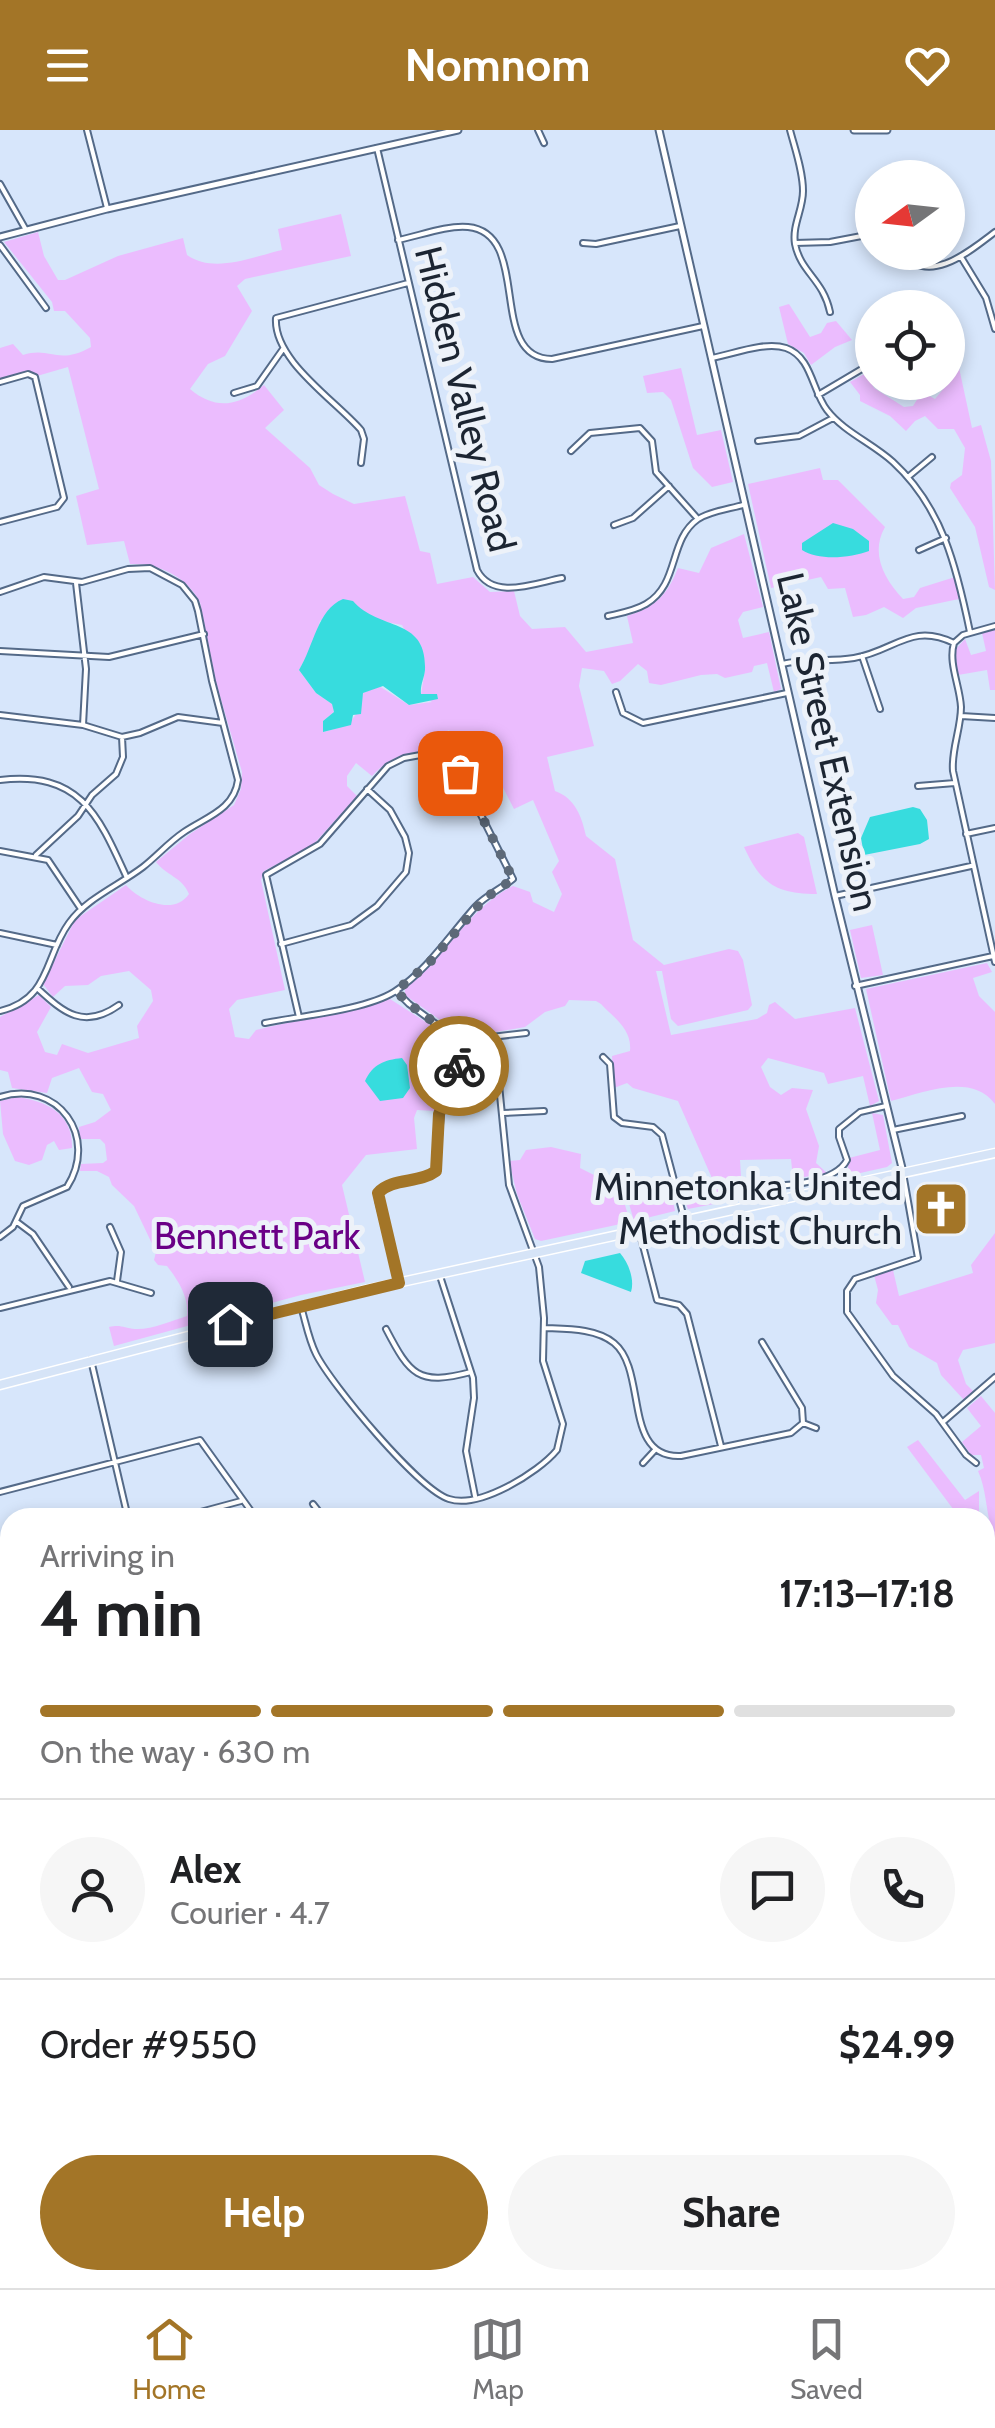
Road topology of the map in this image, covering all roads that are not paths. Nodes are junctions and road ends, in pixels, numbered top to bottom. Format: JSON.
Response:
{"nodes":[{"id":1,"x":87,"y":130,"type":"edge"},
{"id":2,"x":538,"y":130,"type":"edge"},
{"id":3,"x":659,"y":130,"type":"edge"},
{"id":4,"x":790,"y":130,"type":"edge"},
{"id":5,"x":854,"y":130,"type":"edge"},
{"id":6,"x":888,"y":130,"type":"edge"},
{"id":7,"x":452,"y":131,"type":"edge"},
{"id":8,"x":544,"y":143,"type":"dead end"},
{"id":9,"x":377,"y":148,"type":"junction"},
{"id":10,"x":0,"y":184,"type":"edge"},
{"id":11,"x":107,"y":209,"type":"junction"},
{"id":12,"x":680,"y":226,"type":"junction"},
{"id":13,"x":26,"y":230,"type":"junction"},
{"id":14,"x":995,"y":232,"type":"edge"},
{"id":15,"x":0,"y":237,"type":"edge"},
{"id":16,"x":855,"y":237,"type":"edge"},
{"id":17,"x":398,"y":240,"type":"junction"},
{"id":18,"x":583,"y":243,"type":"dead end"},
{"id":19,"x":795,"y":243,"type":"junction"},
{"id":20,"x":0,"y":246,"type":"edge"},
{"id":21,"x":965,"y":255,"type":"edge"},
{"id":22,"x":965,"y":262,"type":"edge"},
{"id":23,"x":408,"y":283,"type":"junction"},
{"id":24,"x":46,"y":308,"type":"dead end"},
{"id":25,"x":830,"y":312,"type":"dead end"},
{"id":26,"x":994,"y":320,"type":"edge"},
{"id":27,"x":704,"y":326,"type":"junction"},
{"id":28,"x":995,"y":329,"type":"edge"},
{"id":29,"x":283,"y":350,"type":"junction"},
{"id":30,"x":712,"y":358,"type":"junction"},
{"id":31,"x":855,"y":373,"type":"edge"},
{"id":32,"x":0,"y":382,"type":"edge"},
{"id":33,"x":234,"y":393,"type":"dead end"},
{"id":34,"x":818,"y":395,"type":"junction"},
{"id":35,"x":834,"y":418,"type":"junction"},
{"id":36,"x":758,"y":441,"type":"dead end"},
{"id":37,"x":572,"y":450,"type":"dead end"},
{"id":38,"x":932,"y":456,"type":"dead end"},
{"id":39,"x":361,"y":463,"type":"dead end"},
{"id":40,"x":908,"y":477,"type":"junction"},
{"id":41,"x":669,"y":486,"type":"junction"},
{"id":42,"x":745,"y":505,"type":"junction"},
{"id":43,"x":698,"y":519,"type":"junction"},
{"id":44,"x":0,"y":522,"type":"edge"},
{"id":45,"x":614,"y":525,"type":"dead end"},
{"id":46,"x":946,"y":538,"type":"junction"},
{"id":47,"x":919,"y":550,"type":"dead end"},
{"id":48,"x":562,"y":578,"type":"dead end"},
{"id":49,"x":76,"y":582,"type":"junction"},
{"id":50,"x":0,"y":592,"type":"edge"},
{"id":51,"x":608,"y":616,"type":"dead end"},
{"id":52,"x":995,"y":626,"type":"edge"},
{"id":53,"x":970,"y":632,"type":"junction"},
{"id":54,"x":204,"y":634,"type":"junction"},
{"id":55,"x":954,"y":643,"type":"junction"},
{"id":56,"x":0,"y":651,"type":"edge"},
{"id":57,"x":85,"y":656,"type":"junction"},
{"id":58,"x":862,"y":656,"type":"junction"},
{"id":59,"x":782,"y":664,"type":"junction"},
{"id":60,"x":616,"y":692,"type":"dead end"},
{"id":61,"x":787,"y":693,"type":"junction"},
{"id":62,"x":880,"y":709,"type":"dead end"},
{"id":63,"x":0,"y":716,"type":"edge"},
{"id":64,"x":961,"y":716,"type":"junction"},
{"id":65,"x":995,"y":718,"type":"edge"},
{"id":66,"x":224,"y":723,"type":"junction"},
{"id":67,"x":83,"y":724,"type":"junction"},
{"id":68,"x":122,"y":736,"type":"junction"},
{"id":69,"x":0,"y":780,"type":"edge"},
{"id":70,"x":955,"y":783,"type":"junction"},
{"id":71,"x":918,"y":786,"type":"dead end"},
{"id":72,"x":367,"y":789,"type":"junction"},
{"id":73,"x":86,"y":804,"type":"junction"},
{"id":74,"x":995,"y":828,"type":"edge"},
{"id":75,"x":966,"y":834,"type":"junction"},
{"id":76,"x":0,"y":850,"type":"edge"},
{"id":77,"x":36,"y":856,"type":"junction"},
{"id":78,"x":973,"y":866,"type":"junction"},
{"id":79,"x":127,"y":878,"type":"junction"},
{"id":80,"x":834,"y":896,"type":"junction"},
{"id":81,"x":81,"y":908,"type":"junction"},
{"id":82,"x":0,"y":933,"type":"edge"},
{"id":83,"x":281,"y":944,"type":"junction"},
{"id":84,"x":57,"y":945,"type":"junction"},
{"id":85,"x":994,"y":959,"type":"edge"},
{"id":86,"x":856,"y":986,"type":"junction"},
{"id":87,"x":37,"y":988,"type":"junction"},
{"id":88,"x":396,"y":991,"type":"junction"},
{"id":89,"x":118,"y":1004,"type":"dead end"},
{"id":90,"x":0,"y":1011,"type":"edge"},
{"id":91,"x":300,"y":1016,"type":"junction"},
{"id":92,"x":264,"y":1023,"type":"dead end"},
{"id":93,"x":526,"y":1033,"type":"dead end"},
{"id":94,"x":471,"y":1049,"type":"junction"},
{"id":95,"x":603,"y":1057,"type":"dead end"},
{"id":96,"x":0,"y":1096,"type":"edge"},
{"id":97,"x":886,"y":1106,"type":"junction"},
{"id":98,"x":544,"y":1111,"type":"dead end"},
{"id":99,"x":504,"y":1113,"type":"junction"},
{"id":100,"x":962,"y":1116,"type":"dead end"},
{"id":101,"x":892,"y":1130,"type":"junction"},
{"id":102,"x":995,"y":1152,"type":"edge"},
{"id":103,"x":902,"y":1172,"type":"junction"},
{"id":104,"x":762,"y":1184,"type":"dead end"},
{"id":105,"x":684,"y":1218,"type":"junction"},
{"id":106,"x":17,"y":1222,"type":"junction"},
{"id":107,"x":110,"y":1227,"type":"dead end"},
{"id":108,"x":639,"y":1229,"type":"junction"},
{"id":109,"x":0,"y":1237,"type":"edge"},
{"id":110,"x":535,"y":1252,"type":"junction"},
{"id":111,"x":439,"y":1273,"type":"junction"},
{"id":112,"x":117,"y":1281,"type":"junction"},
{"id":113,"x":399,"y":1283,"type":"junction"},
{"id":114,"x":70,"y":1289,"type":"junction"},
{"id":115,"x":151,"y":1292,"type":"dead end"},
{"id":116,"x":302,"y":1306,"type":"junction"},
{"id":117,"x":0,"y":1308,"type":"edge"},
{"id":118,"x":544,"y":1328,"type":"junction"},
{"id":119,"x":386,"y":1329,"type":"dead end"},
{"id":120,"x":762,"y":1342,"type":"dead end"},
{"id":121,"x":90,"y":1360,"type":"junction"},
{"id":122,"x":471,"y":1372,"type":"junction"},
{"id":123,"x":995,"y":1376,"type":"edge"},
{"id":124,"x":0,"y":1385,"type":"edge"},
{"id":125,"x":943,"y":1422,"type":"junction"},
{"id":126,"x":803,"y":1423,"type":"junction"},
{"id":127,"x":816,"y":1428,"type":"dead end"},
{"id":128,"x":722,"y":1448,"type":"junction"},
{"id":129,"x":655,"y":1450,"type":"junction"},
{"id":130,"x":114,"y":1462,"type":"junction"},
{"id":131,"x":644,"y":1463,"type":"dead end"},
{"id":132,"x":976,"y":1463,"type":"dead end"},
{"id":133,"x":0,"y":1492,"type":"edge"},
{"id":134,"x":475,"y":1497,"type":"junction"},
{"id":135,"x":242,"y":1501,"type":"junction"},
{"id":136,"x":313,"y":1504,"type":"dead end"},
{"id":137,"x":126,"y":1508,"type":"edge"},
{"id":138,"x":216,"y":1508,"type":"edge"},
{"id":139,"x":248,"y":1508,"type":"edge"},
{"id":140,"x":316,"y":1508,"type":"edge"}],
"edges":[{"from":1,"to":11,"type":"street"},
{"from":2,"to":8,"type":"street"},
{"from":3,"to":12,"type":"street","name":"Lake Street Extension"},
{"from":4,"to":19,"type":"street"},
{"from":5,"to":6,"type":"street"},
{"from":7,"to":9,"type":"street"},
{"from":9,"to":11,"type":"street"},
{"from":9,"to":17,"type":"street","name":"Hidden Valley Road"},
{"from":10,"to":13,"type":"street"},
{"from":11,"to":13,"type":"street"},
{"from":12,"to":18,"type":"street"},
{"from":12,"to":27,"type":"street","name":"Lake Street Extension"},
{"from":13,"to":15,"type":"street"},
{"from":14,"to":21,"type":"street"},
{"from":16,"to":19,"type":"street"},
{"from":17,"to":23,"type":"street","name":"Hidden Valley Road"},
{"from":17,"to":27,"type":"street"},
{"from":19,"to":25,"type":"street"},
{"from":20,"to":24,"type":"street"},
{"from":22,"to":26,"type":"street"},
{"from":23,"to":29,"type":"street"},
{"from":23,"to":48,"type":"street","name":"Hidden Valley Road"},
{"from":26,"to":28,"type":"street"},
{"from":27,"to":30,"type":"street","name":"Lake Street Extension"},
{"from":29,"to":33,"type":"street"},
{"from":29,"to":39,"type":"street"},
{"from":30,"to":34,"type":"street"},
{"from":30,"to":42,"type":"street","name":"Lake Street Extension"},
{"from":31,"to":34,"type":"street"},
{"from":32,"to":44,"type":"street"},
{"from":34,"to":35,"type":"street"},
{"from":35,"to":36,"type":"street"},
{"from":35,"to":40,"type":"street"},
{"from":37,"to":41,"type":"street"},
{"from":38,"to":40,"type":"street"},
{"from":40,"to":46,"type":"street"},
{"from":41,"to":43,"type":"street"},
{"from":41,"to":45,"type":"street"},
{"from":42,"to":43,"type":"street"},
{"from":42,"to":59,"type":"street","name":"Lake Street Extension"},
{"from":43,"to":51,"type":"street"},
{"from":46,"to":47,"type":"street"},
{"from":46,"to":53,"type":"street"},
{"from":49,"to":50,"type":"street"},
{"from":49,"to":54,"type":"street"},
{"from":49,"to":57,"type":"street"},
{"from":52,"to":53,"type":"street"},
{"from":53,"to":55,"type":"street"},
{"from":54,"to":57,"type":"street"},
{"from":54,"to":66,"type":"street"},
{"from":55,"to":58,"type":"street"},
{"from":55,"to":64,"type":"street"},
{"from":56,"to":57,"type":"street"},
{"from":57,"to":67,"type":"street"},
{"from":58,"to":59,"type":"street"},
{"from":58,"to":62,"type":"street"},
{"from":59,"to":61,"type":"street","name":"Lake Street Extension"},
{"from":60,"to":61,"type":"street"},
{"from":61,"to":80,"type":"street","name":"Lake Street Extension"},
{"from":63,"to":67,"type":"street"},
{"from":64,"to":65,"type":"street"},
{"from":64,"to":70,"type":"street"},
{"from":66,"to":68,"type":"street"},
{"from":66,"to":79,"type":"street"},
{"from":67,"to":68,"type":"street"},
{"from":68,"to":73,"type":"street"},
{"from":69,"to":73,"type":"street"},
{"from":70,"to":71,"type":"street"},
{"from":70,"to":75,"type":"street"},
{"from":72,"to":83,"type":"street"},
{"from":72,"to":83,"type":"street"},
{"from":72,"to":88,"type":"street"},
{"from":73,"to":77,"type":"street"},
{"from":73,"to":79,"type":"street"},
{"from":74,"to":75,"type":"street"},
{"from":75,"to":78,"type":"street"},
{"from":76,"to":77,"type":"street"},
{"from":77,"to":81,"type":"street"},
{"from":78,"to":80,"type":"street"},
{"from":78,"to":85,"type":"street"},
{"from":79,"to":81,"type":"street"},
{"from":80,"to":86,"type":"street","name":"Lake Street Extension"},
{"from":81,"to":84,"type":"street"},
{"from":82,"to":84,"type":"street"},
{"from":83,"to":91,"type":"street"},
{"from":84,"to":87,"type":"street"},
{"from":85,"to":86,"type":"street"},
{"from":86,"to":97,"type":"street","name":"Lake Street Extension"},
{"from":87,"to":89,"type":"street"},
{"from":87,"to":90,"type":"street"},
{"from":88,"to":91,"type":"street"},
{"from":88,"to":94,"type":"street"},
{"from":91,"to":92,"type":"street"},
{"from":93,"to":94,"type":"street"},
{"from":94,"to":99,"type":"street"},
{"from":94,"to":113,"type":"street"},
{"from":95,"to":105,"type":"street"},
{"from":96,"to":106,"type":"street"},
{"from":97,"to":101,"type":"street","name":"Lake Street Extension"},
{"from":97,"to":104,"type":"street"},
{"from":98,"to":99,"type":"street"},
{"from":99,"to":110,"type":"street"},
{"from":100,"to":101,"type":"street"},
{"from":101,"to":103,"type":"street","name":"Lake Street Extension"},
{"from":102,"to":103,"type":"main road"},
{"from":103,"to":105,"type":"main road"},
{"from":103,"to":125,"type":"street","name":"Lake Street Extension"},
{"from":105,"to":108,"type":"main road"},
{"from":106,"to":109,"type":"street"},
{"from":106,"to":114,"type":"street"},
{"from":107,"to":112,"type":"street"},
{"from":108,"to":110,"type":"main road"},
{"from":108,"to":128,"type":"street"},
{"from":110,"to":111,"type":"main road"},
{"from":110,"to":118,"type":"street"},
{"from":111,"to":113,"type":"main road"},
{"from":111,"to":122,"type":"street"},
{"from":112,"to":114,"type":"street"},
{"from":112,"to":115,"type":"street"},
{"from":113,"to":116,"type":"main road"},
{"from":114,"to":117,"type":"street"},
{"from":116,"to":121,"type":"main road"},
{"from":116,"to":134,"type":"street"},
{"from":118,"to":129,"type":"street"},
{"from":118,"to":134,"type":"street"},
{"from":119,"to":122,"type":"street"},
{"from":120,"to":126,"type":"street"},
{"from":121,"to":124,"type":"main road"},
{"from":121,"to":130,"type":"street"},
{"from":122,"to":134,"type":"street"},
{"from":123,"to":125,"type":"street"},
{"from":125,"to":132,"type":"street"},
{"from":126,"to":127,"type":"street"},
{"from":126,"to":128,"type":"street"},
{"from":128,"to":129,"type":"street"},
{"from":129,"to":131,"type":"street"},
{"from":130,"to":133,"type":"street"},
{"from":130,"to":135,"type":"street"},
{"from":130,"to":137,"type":"street"},
{"from":135,"to":138,"type":"street"},
{"from":135,"to":139,"type":"street"},
{"from":136,"to":140,"type":"street"}]}
